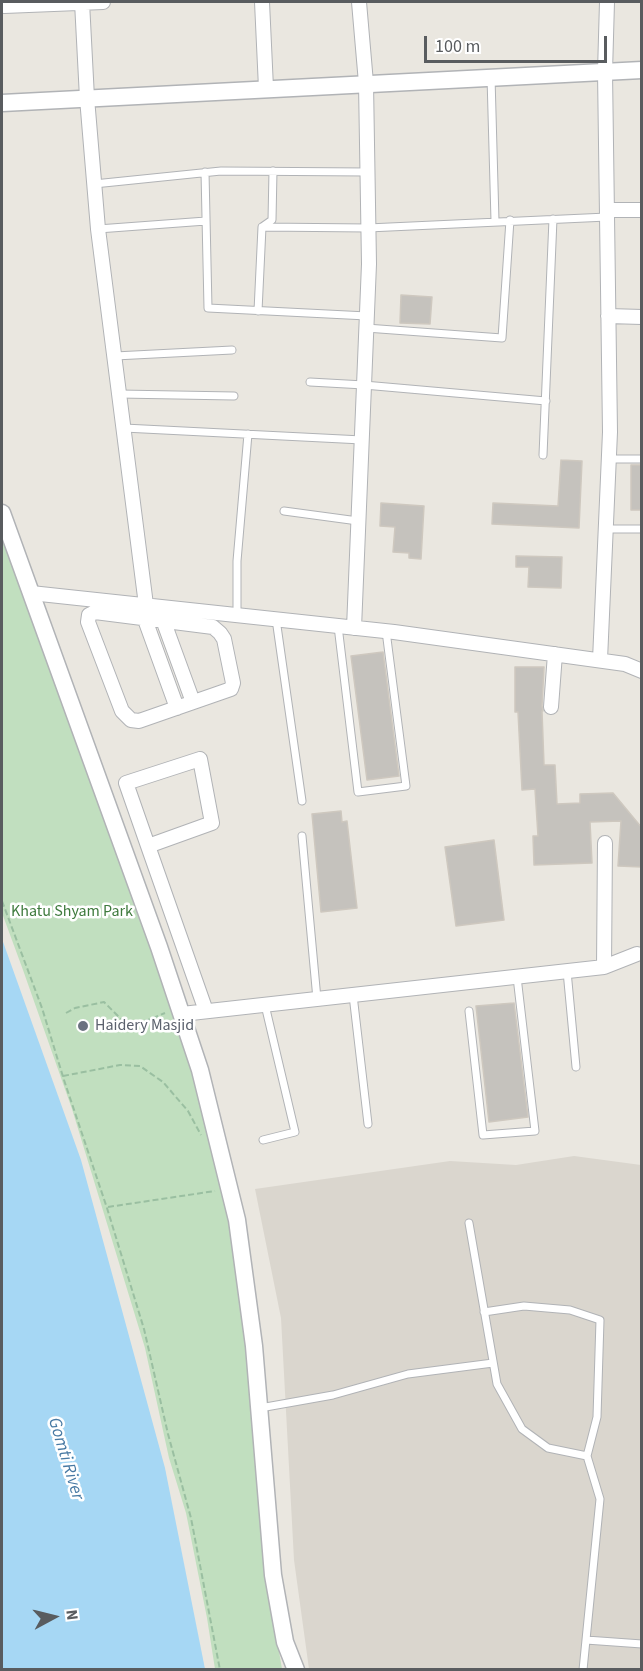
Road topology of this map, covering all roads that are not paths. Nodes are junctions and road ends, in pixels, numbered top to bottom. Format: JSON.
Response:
{"nodes":[{"id":1,"x":2,"y":2,"type":"edge"},
{"id":2,"x":82,"y":2,"type":"edge"},
{"id":3,"x":103,"y":2,"type":"edge"},
{"id":4,"x":262,"y":2,"type":"edge"},
{"id":5,"x":359,"y":2,"type":"edge"},
{"id":6,"x":607,"y":2,"type":"edge"},
{"id":7,"x":642,"y":70,"type":"edge"},
{"id":8,"x":606,"y":72,"type":"junction"},
{"id":9,"x":491,"y":77,"type":"junction"},
{"id":10,"x":366,"y":83,"type":"junction"},
{"id":11,"x":266,"y":88,"type":"junction"},
{"id":12,"x":87,"y":98,"type":"junction"},
{"id":13,"x":2,"y":103,"type":"edge"},
{"id":14,"x":273,"y":171,"type":"junction"},
{"id":15,"x":205,"y":172,"type":"junction"},
{"id":16,"x":367,"y":172,"type":"junction"},
{"id":17,"x":94,"y":184,"type":"junction"},
{"id":18,"x":642,"y":210,"type":"edge"},
{"id":19,"x":607,"y":213,"type":"junction"},
{"id":20,"x":553,"y":219,"type":"junction"},
{"id":21,"x":510,"y":220,"type":"junction"},
{"id":22,"x":206,"y":221,"type":"junction"},
{"id":23,"x":495,"y":221,"type":"junction"},
{"id":24,"x":262,"y":227,"type":"junction"},
{"id":25,"x":368,"y":228,"type":"junction"},
{"id":26,"x":98,"y":229,"type":"junction"},
{"id":27,"x":258,"y":310,"type":"junction"},
{"id":28,"x":608,"y":316,"type":"junction"},
{"id":29,"x":642,"y":317,"type":"edge"},
{"id":30,"x":366,"y":322,"type":"junction"},
{"id":31,"x":232,"y":350,"type":"dead end"},
{"id":32,"x":115,"y":356,"type":"junction"},
{"id":33,"x":310,"y":382,"type":"dead end"},
{"id":34,"x":364,"y":385,"type":"junction"},
{"id":35,"x":120,"y":394,"type":"junction"},
{"id":36,"x":234,"y":396,"type":"dead end"},
{"id":37,"x":546,"y":401,"type":"junction"},
{"id":38,"x":124,"y":428,"type":"junction"},
{"id":39,"x":248,"y":434,"type":"junction"},
{"id":40,"x":362,"y":440,"type":"junction"},
{"id":41,"x":543,"y":455,"type":"dead end"},
{"id":42,"x":609,"y":459,"type":"junction"},
{"id":43,"x":642,"y":459,"type":"edge"},
{"id":44,"x":284,"y":511,"type":"dead end"},
{"id":45,"x":2,"y":513,"type":"edge"},
{"id":46,"x":358,"y":521,"type":"junction"},
{"id":47,"x":606,"y":529,"type":"junction"},
{"id":48,"x":642,"y":529,"type":"edge"},
{"id":49,"x":31,"y":593,"type":"junction"},
{"id":50,"x":147,"y":609,"type":"junction"},
{"id":51,"x":237,"y":615,"type":"junction"},
{"id":52,"x":276,"y":619,"type":"junction"},
{"id":53,"x":163,"y":622,"type":"junction"},
{"id":54,"x":338,"y":626,"type":"junction"},
{"id":55,"x":354,"y":628,"type":"junction"},
{"id":56,"x":386,"y":631,"type":"junction"},
{"id":57,"x":555,"y":654,"type":"junction"},
{"id":58,"x":600,"y":660,"type":"junction"},
{"id":59,"x":642,"y":671,"type":"edge"},
{"id":60,"x":193,"y":702,"type":"junction"},
{"id":61,"x":551,"y":707,"type":"dead end"},
{"id":62,"x":177,"y":708,"type":"junction"},
{"id":63,"x":302,"y":801,"type":"dead end"},
{"id":64,"x":303,"y":836,"type":"dead end"},
{"id":65,"x":605,"y":843,"type":"dead end"},
{"id":66,"x":148,"y":846,"type":"junction"},
{"id":67,"x":637,"y":954,"type":"dead end"},
{"id":68,"x":604,"y":967,"type":"junction"},
{"id":69,"x":567,"y":971,"type":"junction"},
{"id":70,"x":517,"y":977,"type":"junction"},
{"id":71,"x":353,"y":995,"type":"junction"},
{"id":72,"x":317,"y":999,"type":"junction"},
{"id":73,"x":265,"y":1005,"type":"junction"},
{"id":74,"x":180,"y":1011,"type":"junction"},
{"id":75,"x":206,"y":1011,"type":"junction"},
{"id":76,"x":469,"y":1011,"type":"dead end"},
{"id":77,"x":576,"y":1067,"type":"dead end"},
{"id":78,"x":368,"y":1124,"type":"dead end"},
{"id":79,"x":263,"y":1140,"type":"dead end"},
{"id":80,"x":469,"y":1223,"type":"dead end"},
{"id":81,"x":484,"y":1312,"type":"junction"},
{"id":82,"x":493,"y":1363,"type":"junction"},
{"id":83,"x":259,"y":1408,"type":"junction"},
{"id":84,"x":587,"y":1456,"type":"junction"},
{"id":85,"x":586,"y":1640,"type":"junction"},
{"id":86,"x":642,"y":1644,"type":"edge"},
{"id":87,"x":296,"y":1670,"type":"edge"},
{"id":88,"x":583,"y":1670,"type":"edge"}],
"edges":[{"from":1,"to":2,"type":"street"},
{"from":2,"to":3,"type":"street"},
{"from":2,"to":12,"type":"street"},
{"from":4,"to":11,"type":"street"},
{"from":5,"to":10,"type":"street"},
{"from":6,"to":8,"type":"street"},
{"from":7,"to":8,"type":"street"},
{"from":8,"to":9,"type":"street"},
{"from":8,"to":19,"type":"street"},
{"from":9,"to":10,"type":"street"},
{"from":9,"to":23,"type":"lane"},
{"from":10,"to":11,"type":"street"},
{"from":10,"to":16,"type":"street"},
{"from":11,"to":12,"type":"street"},
{"from":12,"to":13,"type":"street"},
{"from":12,"to":17,"type":"street"},
{"from":14,"to":15,"type":"lane"},
{"from":14,"to":16,"type":"lane"},
{"from":14,"to":24,"type":"lane"},
{"from":15,"to":17,"type":"lane"},
{"from":15,"to":22,"type":"lane"},
{"from":16,"to":25,"type":"street"},
{"from":17,"to":26,"type":"street"},
{"from":18,"to":19,"type":"street"},
{"from":19,"to":20,"type":"lane"},
{"from":19,"to":28,"type":"street"},
{"from":20,"to":21,"type":"lane"},
{"from":20,"to":37,"type":"lane"},
{"from":21,"to":23,"type":"lane"},
{"from":21,"to":30,"type":"lane"},
{"from":22,"to":26,"type":"lane"},
{"from":22,"to":27,"type":"lane"},
{"from":23,"to":25,"type":"lane"},
{"from":24,"to":25,"type":"lane"},
{"from":24,"to":27,"type":"lane"},
{"from":25,"to":30,"type":"street"},
{"from":26,"to":32,"type":"street"},
{"from":27,"to":30,"type":"lane"},
{"from":28,"to":29,"type":"street"},
{"from":28,"to":42,"type":"street"},
{"from":30,"to":34,"type":"street"},
{"from":31,"to":32,"type":"lane"},
{"from":32,"to":35,"type":"street"},
{"from":33,"to":34,"type":"lane"},
{"from":34,"to":37,"type":"lane"},
{"from":34,"to":40,"type":"street"},
{"from":35,"to":36,"type":"lane"},
{"from":35,"to":38,"type":"street"},
{"from":37,"to":41,"type":"lane"},
{"from":38,"to":39,"type":"lane"},
{"from":38,"to":50,"type":"street"},
{"from":39,"to":40,"type":"lane"},
{"from":39,"to":51,"type":"lane"},
{"from":40,"to":46,"type":"street"},
{"from":42,"to":43,"type":"lane"},
{"from":42,"to":47,"type":"street"},
{"from":44,"to":46,"type":"lane"},
{"from":45,"to":49,"type":"street"},
{"from":46,"to":55,"type":"street"},
{"from":47,"to":48,"type":"lane"},
{"from":47,"to":58,"type":"street"},
{"from":49,"to":50,"type":"street"},
{"from":49,"to":74,"type":"street"},
{"from":50,"to":51,"type":"street"},
{"from":50,"to":53,"type":"street"},
{"from":50,"to":62,"type":"street"},
{"from":50,"to":62,"type":"street"},
{"from":51,"to":52,"type":"street"},
{"from":52,"to":54,"type":"street"},
{"from":52,"to":63,"type":"lane"},
{"from":53,"to":60,"type":"street"},
{"from":53,"to":60,"type":"street"},
{"from":54,"to":55,"type":"street"},
{"from":54,"to":56,"type":"lane"},
{"from":55,"to":56,"type":"street"},
{"from":56,"to":57,"type":"street"},
{"from":57,"to":58,"type":"street"},
{"from":57,"to":61,"type":"street"},
{"from":58,"to":59,"type":"street"},
{"from":60,"to":62,"type":"street"},
{"from":64,"to":72,"type":"lane"},
{"from":65,"to":68,"type":"street"},
{"from":66,"to":66,"type":"street"},
{"from":66,"to":75,"type":"street"},
{"from":67,"to":68,"type":"street"},
{"from":68,"to":69,"type":"street"},
{"from":69,"to":70,"type":"street"},
{"from":69,"to":77,"type":"lane"},
{"from":70,"to":71,"type":"street"},
{"from":70,"to":76,"type":"lane"},
{"from":71,"to":72,"type":"street"},
{"from":71,"to":78,"type":"lane"},
{"from":72,"to":73,"type":"street"},
{"from":73,"to":75,"type":"street"},
{"from":73,"to":79,"type":"lane"},
{"from":74,"to":75,"type":"street"},
{"from":74,"to":83,"type":"street"},
{"from":80,"to":81,"type":"lane"},
{"from":81,"to":82,"type":"lane"},
{"from":81,"to":84,"type":"lane"},
{"from":82,"to":83,"type":"lane"},
{"from":82,"to":84,"type":"lane"},
{"from":83,"to":87,"type":"street"},
{"from":84,"to":85,"type":"lane"},
{"from":85,"to":86,"type":"lane"},
{"from":85,"to":88,"type":"lane"}]}
